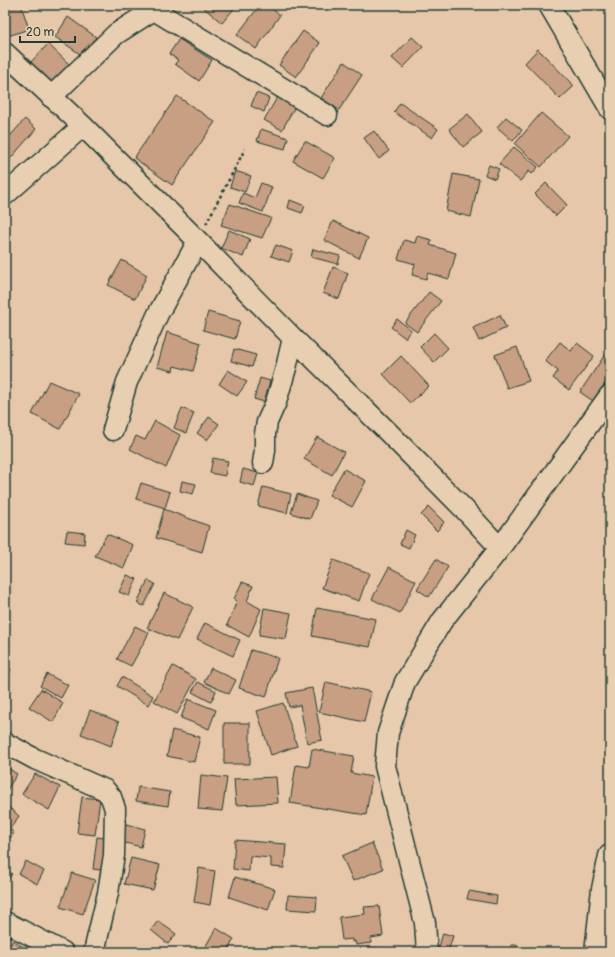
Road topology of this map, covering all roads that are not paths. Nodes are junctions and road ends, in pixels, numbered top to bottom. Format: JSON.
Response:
{"nodes":[{"id":1,"x":549,"y":5,"type":"edge"},
{"id":2,"x":155,"y":7,"type":"edge"},
{"id":3,"x":5,"y":53,"type":"edge"},
{"id":4,"x":51,"y":97,"type":"junction"},
{"id":5,"x":610,"y":109,"type":"edge"},
{"id":6,"x":327,"y":115,"type":"dead end"},
{"id":7,"x":82,"y":126,"type":"junction"},
{"id":8,"x":5,"y":195,"type":"edge"},
{"id":9,"x":198,"y":241,"type":"junction"},
{"id":10,"x":293,"y":338,"type":"junction"},
{"id":11,"x":610,"y":395,"type":"edge"},
{"id":12,"x":113,"y":430,"type":"dead end"},
{"id":13,"x":263,"y":463,"type":"dead end"},
{"id":14,"x":500,"y":548,"type":"junction"},
{"id":15,"x":5,"y":743,"type":"edge"},
{"id":16,"x":610,"y":856,"type":"edge"},
{"id":17,"x":5,"y":922,"type":"edge"},
{"id":18,"x":62,"y":952,"type":"edge"},
{"id":19,"x":94,"y":952,"type":"edge"},
{"id":20,"x":428,"y":952,"type":"edge"},
{"id":21,"x":596,"y":952,"type":"edge"}],
"edges":[{"from":1,"to":5,"type":"street"},
{"from":2,"to":4,"type":"street"},
{"from":2,"to":6,"type":"street"},
{"from":3,"to":4,"type":"street"},
{"from":4,"to":7,"type":"street"},
{"from":7,"to":8,"type":"street"},
{"from":7,"to":9,"type":"street"},
{"from":9,"to":10,"type":"street"},
{"from":9,"to":12,"type":"street"},
{"from":10,"to":13,"type":"street"},
{"from":10,"to":14,"type":"street"},
{"from":11,"to":14,"type":"street"},
{"from":14,"to":20,"type":"street"},
{"from":15,"to":19,"type":"street"},
{"from":16,"to":21,"type":"main road"},
{"from":17,"to":18,"type":"street"}]}
